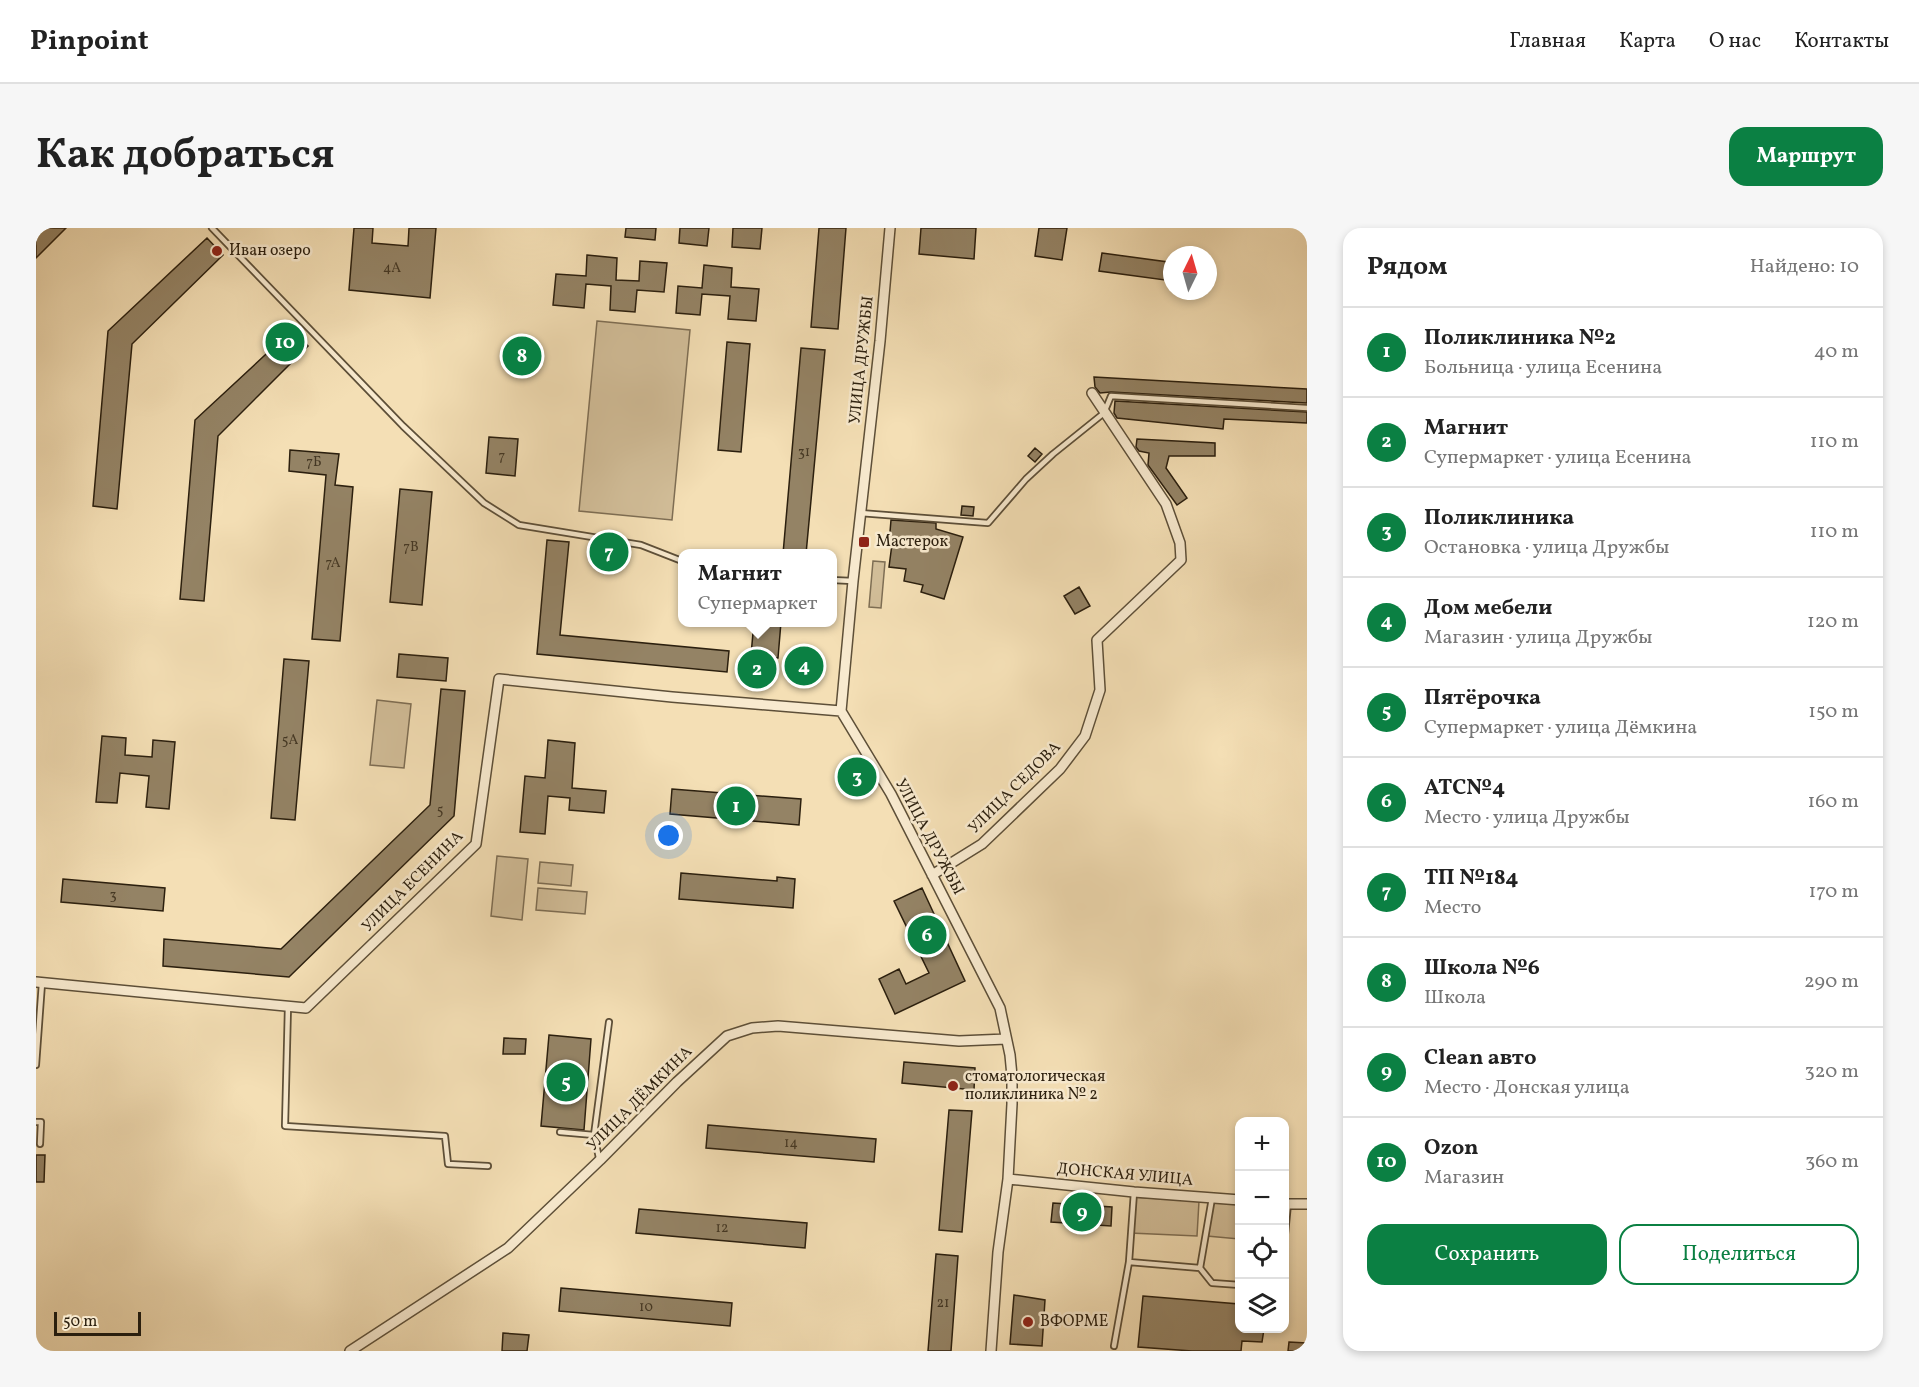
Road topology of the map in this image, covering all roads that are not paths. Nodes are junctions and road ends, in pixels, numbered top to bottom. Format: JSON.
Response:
{"nodes":[{"id":1,"x":212,"y":228,"type":"edge"},
{"id":2,"x":890,"y":228,"type":"edge"},
{"id":3,"x":1092,"y":393,"type":"dead end"},
{"id":4,"x":1307,"y":408,"type":"edge"},
{"id":5,"x":1104,"y":413,"type":"junction"},
{"id":6,"x":860,"y":513,"type":"junction"},
{"id":7,"x":678,"y":559,"type":"edge"},
{"id":8,"x":837,"y":580,"type":"edge"},
{"id":9,"x":853,"y":581,"type":"junction"},
{"id":10,"x":841,"y":711,"type":"junction"},
{"id":11,"x":932,"y":875,"type":"junction"},
{"id":12,"x":39,"y":983,"type":"edge"},
{"id":13,"x":288,"y":1006,"type":"junction"},
{"id":14,"x":609,"y":1022,"type":"dead end"},
{"id":15,"x":1006,"y":1039,"type":"junction"},
{"id":16,"x":36,"y":1065,"type":"edge"},
{"id":17,"x":36,"y":1122,"type":"edge"},
{"id":18,"x":560,"y":1132,"type":"dead end"},
{"id":19,"x":594,"y":1135,"type":"junction"},
{"id":20,"x":40,"y":1144,"type":"dead end"},
{"id":21,"x":600,"y":1160,"type":"junction"},
{"id":22,"x":488,"y":1166,"type":"dead end"},
{"id":23,"x":1008,"y":1179,"type":"junction"},
{"id":24,"x":1134,"y":1192,"type":"junction"},
{"id":25,"x":1212,"y":1198,"type":"junction"},
{"id":26,"x":1235,"y":1200,"type":"edge"},
{"id":27,"x":1289,"y":1204,"type":"edge"},
{"id":28,"x":1307,"y":1204,"type":"edge"},
{"id":29,"x":1129,"y":1262,"type":"junction"},
{"id":30,"x":1200,"y":1268,"type":"junction"},
{"id":31,"x":1235,"y":1285,"type":"edge"},
{"id":32,"x":1114,"y":1346,"type":"dead end"},
{"id":33,"x":350,"y":1351,"type":"edge"},
{"id":34,"x":991,"y":1351,"type":"edge"}],
"edges":[{"from":1,"to":7,"type":"lane"},
{"from":2,"to":6,"type":"street","name":"УЛИЦА ДРУЖБЫ"},
{"from":3,"to":5,"type":"street"},
{"from":4,"to":5,"type":"lane"},
{"from":5,"to":6,"type":"lane"},
{"from":5,"to":11,"type":"street","name":"УЛИЦА СЕДОВА"},
{"from":6,"to":9,"type":"street","name":"УЛИЦА ДРУЖБЫ"},
{"from":8,"to":9,"type":"lane"},
{"from":9,"to":10,"type":"street","name":"УЛИЦА ДРУЖБЫ"},
{"from":10,"to":11,"type":"street","name":"УЛИЦА ДРУЖБЫ"},
{"from":10,"to":13,"type":"street","name":"УЛИЦА ЕСЕНИНА"},
{"from":11,"to":15,"type":"street","name":"УЛИЦА ДРУЖБЫ"},
{"from":12,"to":13,"type":"street","name":"УЛИЦА ЕСЕНИНА"},
{"from":12,"to":16,"type":"lane"},
{"from":13,"to":22,"type":"lane"},
{"from":14,"to":19,"type":"lane"},
{"from":15,"to":21,"type":"street","name":"УЛИЦА ДЁМКИНА"},
{"from":15,"to":23,"type":"street","name":"УЛИЦА ДРУЖБЫ"},
{"from":17,"to":20,"type":"lane"},
{"from":18,"to":19,"type":"lane"},
{"from":19,"to":21,"type":"lane"},
{"from":21,"to":33,"type":"street","name":"УЛИЦА ДЁМКИНА"},
{"from":23,"to":24,"type":"street","name":"ДОНСКАЯ УЛИЦА"},
{"from":23,"to":34,"type":"street","name":"УЛИЦА ДРУЖБЫ"},
{"from":24,"to":25,"type":"street","name":"ДОНСКАЯ УЛИЦА"},
{"from":24,"to":29,"type":"lane"},
{"from":25,"to":26,"type":"street","name":"ДОНСКАЯ УЛИЦА"},
{"from":25,"to":30,"type":"lane"},
{"from":27,"to":28,"type":"street"},
{"from":29,"to":30,"type":"lane"},
{"from":29,"to":32,"type":"lane"},
{"from":30,"to":31,"type":"lane"}]}
